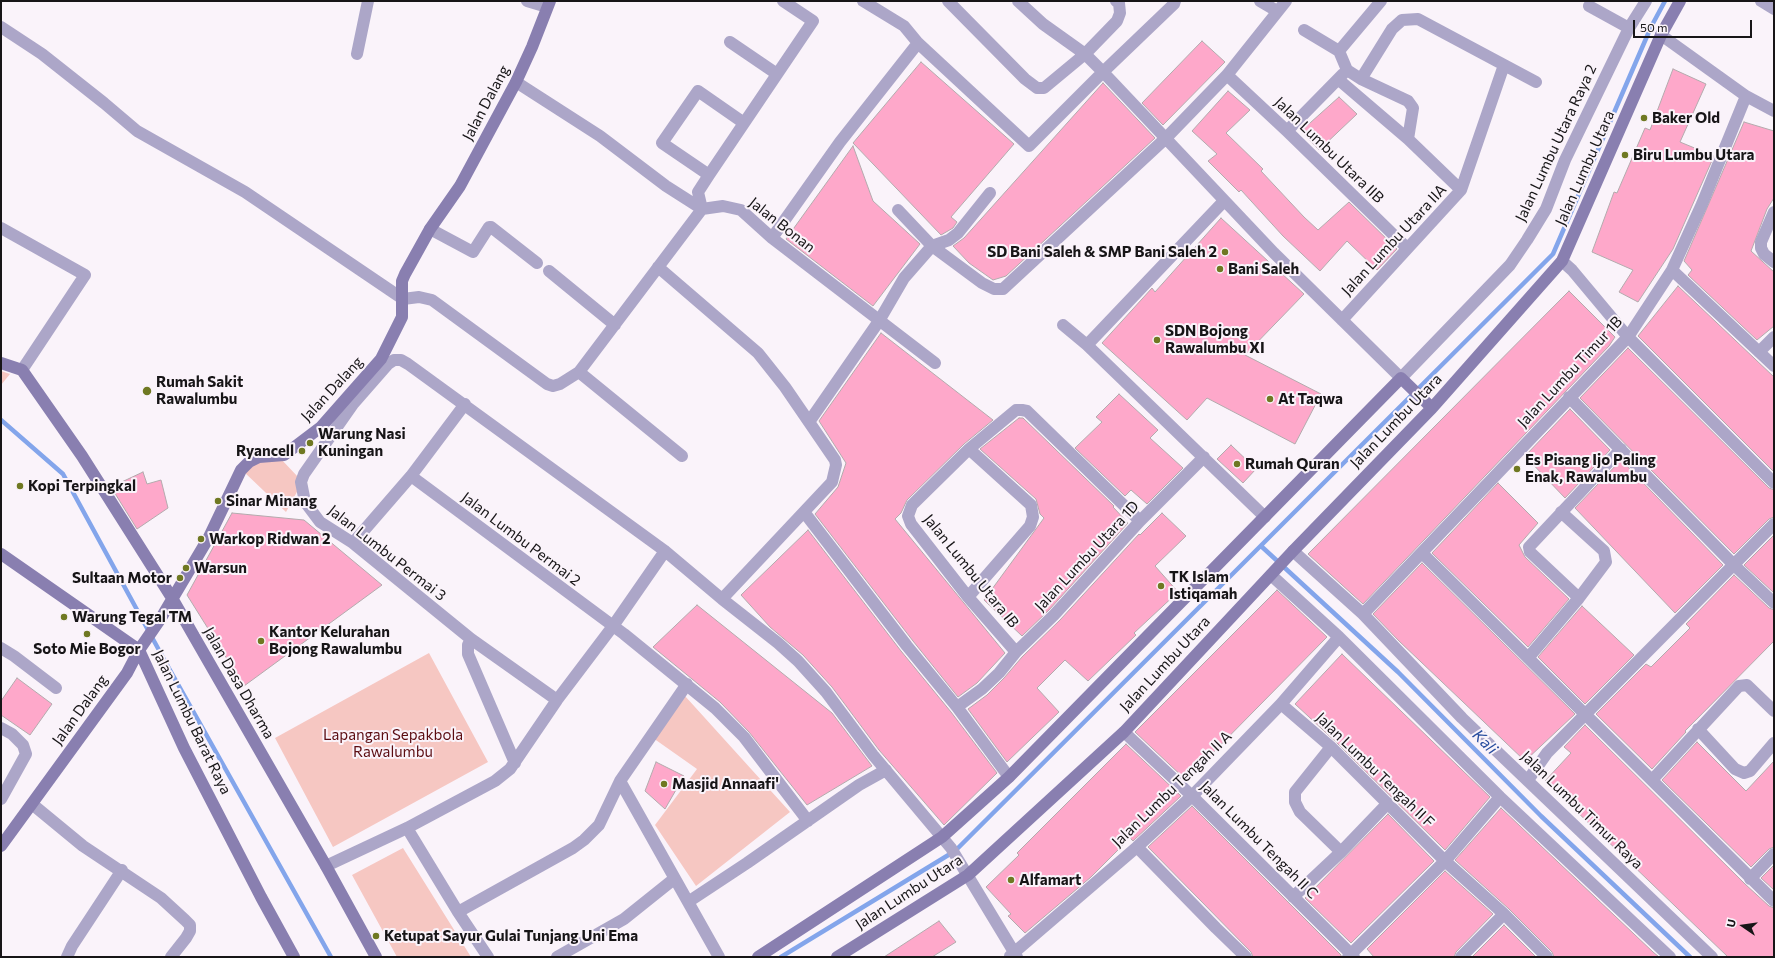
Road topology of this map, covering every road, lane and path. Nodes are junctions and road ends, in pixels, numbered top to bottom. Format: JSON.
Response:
{"nodes":[{"id":1,"x":368,"y":1,"type":"edge"},
{"id":2,"x":527,"y":1,"type":"edge"},
{"id":3,"x":783,"y":1,"type":"edge"},
{"id":4,"x":863,"y":1,"type":"edge"},
{"id":5,"x":948,"y":1,"type":"edge"},
{"id":6,"x":1018,"y":1,"type":"edge"},
{"id":7,"x":1116,"y":1,"type":"edge"},
{"id":8,"x":1175,"y":1,"type":"edge"},
{"id":9,"x":1260,"y":1,"type":"edge"},
{"id":10,"x":1286,"y":1,"type":"edge"},
{"id":11,"x":1381,"y":1,"type":"edge"},
{"id":12,"x":1646,"y":1,"type":"edge"},
{"id":13,"x":1680,"y":1,"type":"edge"},
{"id":14,"x":1761,"y":1,"type":"edge"},
{"id":15,"x":549,"y":4,"type":"edge"},
{"id":16,"x":1589,"y":6,"type":"dead end"},
{"id":17,"x":1774,"y":9,"type":"edge"},
{"id":18,"x":1278,"y":11,"type":"junction"},
{"id":19,"x":1,"y":27,"type":"edge"},
{"id":20,"x":1629,"y":28,"type":"junction"},
{"id":21,"x":1304,"y":30,"type":"dead end"},
{"id":22,"x":1661,"y":35,"type":"junction"},
{"id":23,"x":730,"y":42,"type":"dead end"},
{"id":24,"x":918,"y":43,"type":"junction"},
{"id":25,"x":1339,"y":51,"type":"junction"},
{"id":26,"x":356,"y":54,"type":"dead end"},
{"id":27,"x":1085,"y":54,"type":"junction"},
{"id":28,"x":1504,"y":65,"type":"junction"},
{"id":29,"x":1347,"y":70,"type":"junction"},
{"id":30,"x":1103,"y":72,"type":"junction"},
{"id":31,"x":777,"y":74,"type":"junction"},
{"id":32,"x":1227,"y":76,"type":"junction"},
{"id":33,"x":1361,"y":79,"type":"junction"},
{"id":34,"x":1339,"y":80,"type":"junction"},
{"id":35,"x":516,"y":82,"type":"junction"},
{"id":36,"x":1536,"y":82,"type":"dead end"},
{"id":37,"x":1746,"y":96,"type":"junction"},
{"id":38,"x":1774,"y":111,"type":"edge"},
{"id":39,"x":744,"y":123,"type":"junction"},
{"id":40,"x":1288,"y":131,"type":"junction"},
{"id":41,"x":1166,"y":138,"type":"junction"},
{"id":42,"x":1408,"y":139,"type":"junction"},
{"id":43,"x":709,"y":175,"type":"junction"},
{"id":44,"x":1461,"y":190,"type":"junction"},
{"id":45,"x":990,"y":193,"type":"dead end"},
{"id":46,"x":1224,"y":201,"type":"junction"},
{"id":47,"x":702,"y":209,"type":"junction"},
{"id":48,"x":898,"y":210,"type":"dead end"},
{"id":49,"x":1774,"y":212,"type":"edge"},
{"id":50,"x":1,"y":228,"type":"edge"},
{"id":51,"x":430,"y":229,"type":"junction"},
{"id":52,"x":772,"y":238,"type":"junction"},
{"id":53,"x":932,"y":246,"type":"junction"},
{"id":54,"x":1408,"y":248,"type":"junction"},
{"id":55,"x":1562,"y":261,"type":"junction"},
{"id":56,"x":1774,"y":262,"type":"edge"},
{"id":57,"x":537,"y":263,"type":"dead end"},
{"id":58,"x":658,"y":267,"type":"junction"},
{"id":59,"x":1672,"y":270,"type":"junction"},
{"id":60,"x":549,"y":272,"type":"dead end"},
{"id":61,"x":403,"y":299,"type":"junction"},
{"id":62,"x":1342,"y":320,"type":"junction"},
{"id":63,"x":879,"y":321,"type":"junction"},
{"id":64,"x":615,"y":325,"type":"junction"},
{"id":65,"x":1063,"y":325,"type":"dead end"},
{"id":66,"x":1628,"y":336,"type":"junction"},
{"id":67,"x":1774,"y":337,"type":"edge"},
{"id":68,"x":1087,"y":345,"type":"junction"},
{"id":69,"x":1759,"y":352,"type":"junction"},
{"id":70,"x":1,"y":363,"type":"edge"},
{"id":71,"x":935,"y":363,"type":"dead end"},
{"id":72,"x":1774,"y":366,"type":"edge"},
{"id":73,"x":22,"y":370,"type":"junction"},
{"id":74,"x":579,"y":372,"type":"junction"},
{"id":75,"x":1401,"y":378,"type":"junction"},
{"id":76,"x":1569,"y":397,"type":"junction"},
{"id":77,"x":465,"y":404,"type":"junction"},
{"id":78,"x":1429,"y":404,"type":"junction"},
{"id":79,"x":809,"y":422,"type":"junction"},
{"id":80,"x":969,"y":449,"type":"junction"},
{"id":81,"x":1621,"y":449,"type":"junction"},
{"id":82,"x":682,"y":456,"type":"dead end"},
{"id":83,"x":1204,"y":457,"type":"junction"},
{"id":84,"x":411,"y":476,"type":"junction"},
{"id":85,"x":1774,"y":483,"type":"edge"},
{"id":86,"x":804,"y":512,"type":"junction"},
{"id":87,"x":1561,"y":512,"type":"junction"},
{"id":88,"x":1264,"y":517,"type":"junction"},
{"id":89,"x":1140,"y":521,"type":"junction"},
{"id":90,"x":1774,"y":524,"type":"edge"},
{"id":91,"x":353,"y":543,"type":"junction"},
{"id":92,"x":665,"y":551,"type":"junction"},
{"id":93,"x":1422,"y":553,"type":"junction"},
{"id":94,"x":1,"y":554,"type":"edge"},
{"id":95,"x":1289,"y":555,"type":"junction"},
{"id":96,"x":1734,"y":565,"type":"junction"},
{"id":97,"x":1273,"y":572,"type":"junction"},
{"id":98,"x":968,"y":597,"type":"junction"},
{"id":99,"x":172,"y":598,"type":"junction"},
{"id":100,"x":1579,"y":598,"type":"junction"},
{"id":101,"x":722,"y":599,"type":"junction"},
{"id":102,"x":1774,"y":603,"type":"edge"},
{"id":103,"x":1363,"y":614,"type":"junction"},
{"id":104,"x":613,"y":626,"type":"junction"},
{"id":105,"x":1339,"y":637,"type":"junction"},
{"id":106,"x":471,"y":639,"type":"junction"},
{"id":107,"x":1,"y":648,"type":"edge"},
{"id":108,"x":139,"y":650,"type":"junction"},
{"id":109,"x":1016,"y":652,"type":"junction"},
{"id":110,"x":1528,"y":658,"type":"junction"},
{"id":111,"x":687,"y":684,"type":"junction"},
{"id":112,"x":56,"y":688,"type":"dead end"},
{"id":113,"x":556,"y":700,"type":"junction"},
{"id":114,"x":1281,"y":704,"type":"junction"},
{"id":115,"x":957,"y":707,"type":"junction"},
{"id":116,"x":1774,"y":710,"type":"edge"},
{"id":117,"x":1585,"y":716,"type":"junction"},
{"id":118,"x":1,"y":728,"type":"edge"},
{"id":119,"x":1698,"y":730,"type":"junction"},
{"id":120,"x":1124,"y":732,"type":"junction"},
{"id":121,"x":1774,"y":743,"type":"edge"},
{"id":122,"x":1331,"y":747,"type":"junction"},
{"id":123,"x":515,"y":763,"type":"junction"},
{"id":124,"x":886,"y":770,"type":"junction"},
{"id":125,"x":1009,"y":777,"type":"junction"},
{"id":126,"x":1528,"y":780,"type":"junction"},
{"id":127,"x":1652,"y":780,"type":"junction"},
{"id":128,"x":620,"y":781,"type":"junction"},
{"id":129,"x":1192,"y":796,"type":"junction"},
{"id":130,"x":1500,"y":797,"type":"junction"},
{"id":131,"x":1,"y":799,"type":"edge"},
{"id":132,"x":1388,"y":803,"type":"junction"},
{"id":133,"x":32,"y":804,"type":"junction"},
{"id":134,"x":808,"y":821,"type":"junction"},
{"id":135,"x":407,"y":828,"type":"junction"},
{"id":136,"x":942,"y":837,"type":"junction"},
{"id":137,"x":1,"y":846,"type":"edge"},
{"id":138,"x":1137,"y":847,"type":"junction"},
{"id":139,"x":1341,"y":852,"type":"junction"},
{"id":140,"x":1774,"y":854,"type":"edge"},
{"id":141,"x":1445,"y":861,"type":"junction"},
{"id":142,"x":326,"y":866,"type":"junction"},
{"id":143,"x":122,"y":870,"type":"junction"},
{"id":144,"x":966,"y":871,"type":"junction"},
{"id":145,"x":674,"y":879,"type":"junction"},
{"id":146,"x":1750,"y":879,"type":"junction"},
{"id":147,"x":1293,"y":896,"type":"junction"},
{"id":148,"x":1774,"y":901,"type":"edge"},
{"id":149,"x":688,"y":902,"type":"junction"},
{"id":150,"x":458,"y":912,"type":"junction"},
{"id":151,"x":1504,"y":914,"type":"junction"},
{"id":152,"x":1014,"y":956,"type":"edge"},
{"id":153,"x":1351,"y":956,"type":"edge"},
{"id":154,"x":67,"y":957,"type":"edge"},
{"id":155,"x":171,"y":957,"type":"edge"},
{"id":156,"x":294,"y":957,"type":"edge"},
{"id":157,"x":376,"y":957,"type":"edge"},
{"id":158,"x":488,"y":957,"type":"edge"},
{"id":159,"x":557,"y":957,"type":"edge"},
{"id":160,"x":719,"y":957,"type":"edge"},
{"id":161,"x":758,"y":957,"type":"edge"},
{"id":162,"x":837,"y":957,"type":"edge"},
{"id":163,"x":1246,"y":957,"type":"edge"},
{"id":164,"x":1461,"y":957,"type":"edge"},
{"id":165,"x":1547,"y":957,"type":"edge"},
{"id":166,"x":1670,"y":957,"type":"edge"},
{"id":167,"x":1712,"y":957,"type":"edge"}],
"edges":[{"from":1,"to":26,"type":"street"},
{"from":2,"to":15,"type":"street"},
{"from":3,"to":31,"type":"street"},
{"from":4,"to":24,"type":"street"},
{"from":5,"to":27,"type":"street"},
{"from":6,"to":27,"type":"street"},
{"from":7,"to":27,"type":"street"},
{"from":8,"to":30,"type":"street"},
{"from":9,"to":18,"type":"street"},
{"from":10,"to":18,"type":"street"},
{"from":11,"to":25,"type":"street"},
{"from":12,"to":20,"type":"street","name":"Jalan Lumbu Utara Raya 2"},
{"from":13,"to":22,"type":"street","name":"Jalan Lumbu Utara"},
{"from":14,"to":17,"type":"street"},
{"from":15,"to":35,"type":"street","name":"Jalan Dalang"},
{"from":16,"to":20,"type":"street"},
{"from":18,"to":32,"type":"street"},
{"from":19,"to":61,"type":"street"},
{"from":20,"to":75,"type":"street","name":"Jalan Lumbu Utara Raya 2"},
{"from":21,"to":25,"type":"street"},
{"from":22,"to":37,"type":"street"},
{"from":22,"to":55,"type":"street","name":"Jalan Lumbu Utara"},
{"from":23,"to":31,"type":"street"},
{"from":24,"to":30,"type":"street"},
{"from":24,"to":52,"type":"street"},
{"from":25,"to":29,"type":"street"},
{"from":27,"to":30,"type":"street"},
{"from":28,"to":33,"type":"street"},
{"from":28,"to":36,"type":"street"},
{"from":28,"to":44,"type":"street","name":"Jalan Lumbu Utara IIA"},
{"from":29,"to":33,"type":"street"},
{"from":29,"to":34,"type":"street"},
{"from":30,"to":41,"type":"street"},
{"from":31,"to":39,"type":"street"},
{"from":32,"to":40,"type":"street","name":"Jalan Lumbu Utara IIB"},
{"from":32,"to":41,"type":"street"},
{"from":33,"to":42,"type":"street"},
{"from":34,"to":40,"type":"street"},
{"from":34,"to":42,"type":"street"},
{"from":35,"to":47,"type":"street"},
{"from":35,"to":51,"type":"street","name":"Jalan Dalang"},
{"from":37,"to":38,"type":"street"},
{"from":37,"to":59,"type":"street","name":"Jalan Lumbu Timur 1B"},
{"from":39,"to":43,"type":"street"},
{"from":39,"to":43,"type":"street"},
{"from":40,"to":54,"type":"street","name":"Jalan Lumbu Utara IIB"},
{"from":41,"to":46,"type":"street"},
{"from":41,"to":53,"type":"street"},
{"from":42,"to":44,"type":"street"},
{"from":43,"to":47,"type":"street"},
{"from":44,"to":54,"type":"street","name":"Jalan Lumbu Utara IIA"},
{"from":45,"to":53,"type":"street"},
{"from":46,"to":62,"type":"street"},
{"from":46,"to":68,"type":"street"},
{"from":47,"to":52,"type":"street","name":"Jalan Bonan"},
{"from":47,"to":58,"type":"street"},
{"from":48,"to":53,"type":"street"},
{"from":49,"to":56,"type":"street"},
{"from":50,"to":73,"type":"street"},
{"from":51,"to":57,"type":"street"},
{"from":51,"to":61,"type":"street","name":"Jalan Dalang"},
{"from":52,"to":63,"type":"street","name":"Jalan Bonan"},
{"from":53,"to":63,"type":"street"},
{"from":54,"to":62,"type":"street","name":"Jalan Lumbu Utara IIA"},
{"from":55,"to":66,"type":"street"},
{"from":55,"to":78,"type":"street","name":"Jalan Lumbu Utara"},
{"from":58,"to":64,"type":"street"},
{"from":58,"to":79,"type":"street"},
{"from":59,"to":66,"type":"street","name":"Jalan Lumbu Timur 1B"},
{"from":59,"to":69,"type":"street"},
{"from":60,"to":64,"type":"street"},
{"from":61,"to":74,"type":"street"},
{"from":61,"to":99,"type":"street","name":"Jalan Dalang"},
{"from":62,"to":75,"type":"street"},
{"from":63,"to":71,"type":"street","name":"Jalan Bonan"},
{"from":63,"to":79,"type":"street"},
{"from":64,"to":74,"type":"street"},
{"from":65,"to":68,"type":"street"},
{"from":66,"to":76,"type":"street","name":"Jalan Lumbu Timur 1B"},
{"from":66,"to":85,"type":"street"},
{"from":67,"to":69,"type":"street"},
{"from":68,"to":83,"type":"street"},
{"from":69,"to":72,"type":"street"},
{"from":70,"to":73,"type":"street"},
{"from":73,"to":99,"type":"street","name":"Jalan Dasa Dharma"},
{"from":74,"to":82,"type":"street"},
{"from":75,"to":78,"type":"street"},
{"from":75,"to":88,"type":"street","name":"Jalan Lumbu Utara"},
{"from":76,"to":81,"type":"street"},
{"from":76,"to":93,"type":"street","name":"Jalan Lumbu Timur 1B"},
{"from":77,"to":84,"type":"street"},
{"from":77,"to":91,"type":"street","name":"Jalan Lumbu Permai 3"},
{"from":77,"to":92,"type":"street"},
{"from":78,"to":95,"type":"street","name":"Jalan Lumbu Utara"},
{"from":79,"to":86,"type":"street"},
{"from":80,"to":89,"type":"street","name":"Jalan Lumbu Utara IB"},
{"from":80,"to":98,"type":"street","name":"Jalan Lumbu Utara IB"},
{"from":80,"to":98,"type":"street"},
{"from":81,"to":87,"type":"street"},
{"from":81,"to":96,"type":"street"},
{"from":83,"to":88,"type":"street"},
{"from":83,"to":89,"type":"street","name":"Jalan Lumbu Utara 1D"},
{"from":84,"to":91,"type":"street"},
{"from":84,"to":104,"type":"street","name":"Jalan Lumbu Permai 2"},
{"from":86,"to":101,"type":"street"},
{"from":86,"to":115,"type":"street"},
{"from":87,"to":100,"type":"street"},
{"from":87,"to":100,"type":"street"},
{"from":88,"to":125,"type":"street","name":"Jalan Lumbu Utara"},
{"from":89,"to":109,"type":"street","name":"Jalan Lumbu Utara 1D"},
{"from":90,"to":96,"type":"street"},
{"from":91,"to":106,"type":"street","name":"Jalan Lumbu Permai 3"},
{"from":92,"to":101,"type":"street"},
{"from":92,"to":104,"type":"street"},
{"from":93,"to":103,"type":"street","name":"Jalan Lumbu Timur 1B"},
{"from":93,"to":110,"type":"street"},
{"from":94,"to":108,"type":"street","name":"Jalan Lumbu Barat Raya"},
{"from":95,"to":97,"type":"street","name":"Jalan Lumbu Utara"},
{"from":95,"to":103,"type":"street","name":"Jalan Lumbu Timur Raya"},
{"from":96,"to":102,"type":"street"},
{"from":96,"to":117,"type":"street"},
{"from":97,"to":105,"type":"street"},
{"from":97,"to":120,"type":"street","name":"Jalan Lumbu Utara"},
{"from":98,"to":109,"type":"street","name":"Jalan Lumbu Utara IB"},
{"from":99,"to":108,"type":"street","name":"Jalan Dalang"},
{"from":99,"to":142,"type":"street","name":"Jalan Dasa Dharma"},
{"from":100,"to":110,"type":"street"},
{"from":101,"to":124,"type":"street"},
{"from":103,"to":126,"type":"street","name":"Jalan Lumbu Timur Raya"},
{"from":104,"to":111,"type":"street","name":"Jalan Lumbu Permai 2"},
{"from":104,"to":113,"type":"street"},
{"from":105,"to":114,"type":"street","name":"Jalan Lumbu Tengah II A"},
{"from":105,"to":130,"type":"street"},
{"from":106,"to":113,"type":"street","name":"Jalan Lumbu Permai 3"},
{"from":106,"to":123,"type":"street"},
{"from":107,"to":112,"type":"street"},
{"from":108,"to":133,"type":"street","name":"Jalan Dalang"},
{"from":108,"to":156,"type":"street","name":"Jalan Lumbu Barat Raya"},
{"from":109,"to":115,"type":"street","name":"Jalan Lumbu Utara 1D"},
{"from":110,"to":117,"type":"street"},
{"from":111,"to":128,"type":"street"},
{"from":111,"to":134,"type":"street","name":"Jalan Lumbu Permai 2"},
{"from":113,"to":123,"type":"street"},
{"from":114,"to":122,"type":"street","name":"Jalan Lumbu Tengah II F"},
{"from":114,"to":129,"type":"street","name":"Jalan Lumbu Tengah II A"},
{"from":115,"to":125,"type":"street"},
{"from":116,"to":119,"type":"street"},
{"from":117,"to":126,"type":"street"},
{"from":117,"to":127,"type":"street"},
{"from":118,"to":131,"type":"street"},
{"from":119,"to":121,"type":"street"},
{"from":119,"to":127,"type":"street"},
{"from":120,"to":129,"type":"street","name":"Jalan Lumbu Tengah II C"},
{"from":120,"to":144,"type":"street","name":"Jalan Lumbu Utara"},
{"from":122,"to":132,"type":"street","name":"Jalan Lumbu Tengah II F"},
{"from":122,"to":139,"type":"street"},
{"from":123,"to":135,"type":"street"},
{"from":124,"to":134,"type":"street"},
{"from":124,"to":136,"type":"street"},
{"from":125,"to":136,"type":"street","name":"Jalan Lumbu Utara"},
{"from":126,"to":167,"type":"street","name":"Jalan Lumbu Timur Raya"},
{"from":127,"to":146,"type":"street"},
{"from":128,"to":145,"type":"street"},
{"from":128,"to":150,"type":"street"},
{"from":129,"to":138,"type":"street","name":"Jalan Lumbu Tengah II A"},
{"from":129,"to":147,"type":"street","name":"Jalan Lumbu Tengah II C"},
{"from":130,"to":141,"type":"street"},
{"from":130,"to":166,"type":"street"},
{"from":132,"to":139,"type":"street"},
{"from":132,"to":141,"type":"street","name":"Jalan Lumbu Tengah II F"},
{"from":133,"to":137,"type":"street","name":"Jalan Dalang"},
{"from":133,"to":143,"type":"street"},
{"from":134,"to":149,"type":"street"},
{"from":135,"to":142,"type":"street"},
{"from":135,"to":150,"type":"street"},
{"from":136,"to":144,"type":"street"},
{"from":136,"to":161,"type":"street","name":"Jalan Lumbu Utara"},
{"from":138,"to":152,"type":"street","name":"Jalan Lumbu Tengah II A"},
{"from":138,"to":163,"type":"street"},
{"from":139,"to":147,"type":"street"},
{"from":140,"to":146,"type":"street"},
{"from":141,"to":151,"type":"street","name":"Jalan Lumbu Tengah II F"},
{"from":141,"to":153,"type":"street"},
{"from":142,"to":157,"type":"street","name":"Jalan Dasa Dharma"},
{"from":143,"to":154,"type":"street"},
{"from":143,"to":155,"type":"street"},
{"from":144,"to":152,"type":"street"},
{"from":144,"to":162,"type":"street","name":"Jalan Lumbu Utara"},
{"from":145,"to":149,"type":"street"},
{"from":145,"to":159,"type":"street"},
{"from":146,"to":148,"type":"street"},
{"from":147,"to":153,"type":"street","name":"Jalan Lumbu Tengah II C"},
{"from":149,"to":160,"type":"street"},
{"from":150,"to":158,"type":"street"},
{"from":151,"to":164,"type":"street"},
{"from":151,"to":165,"type":"street","name":"Jalan Lumbu Tengah II F"}]}
